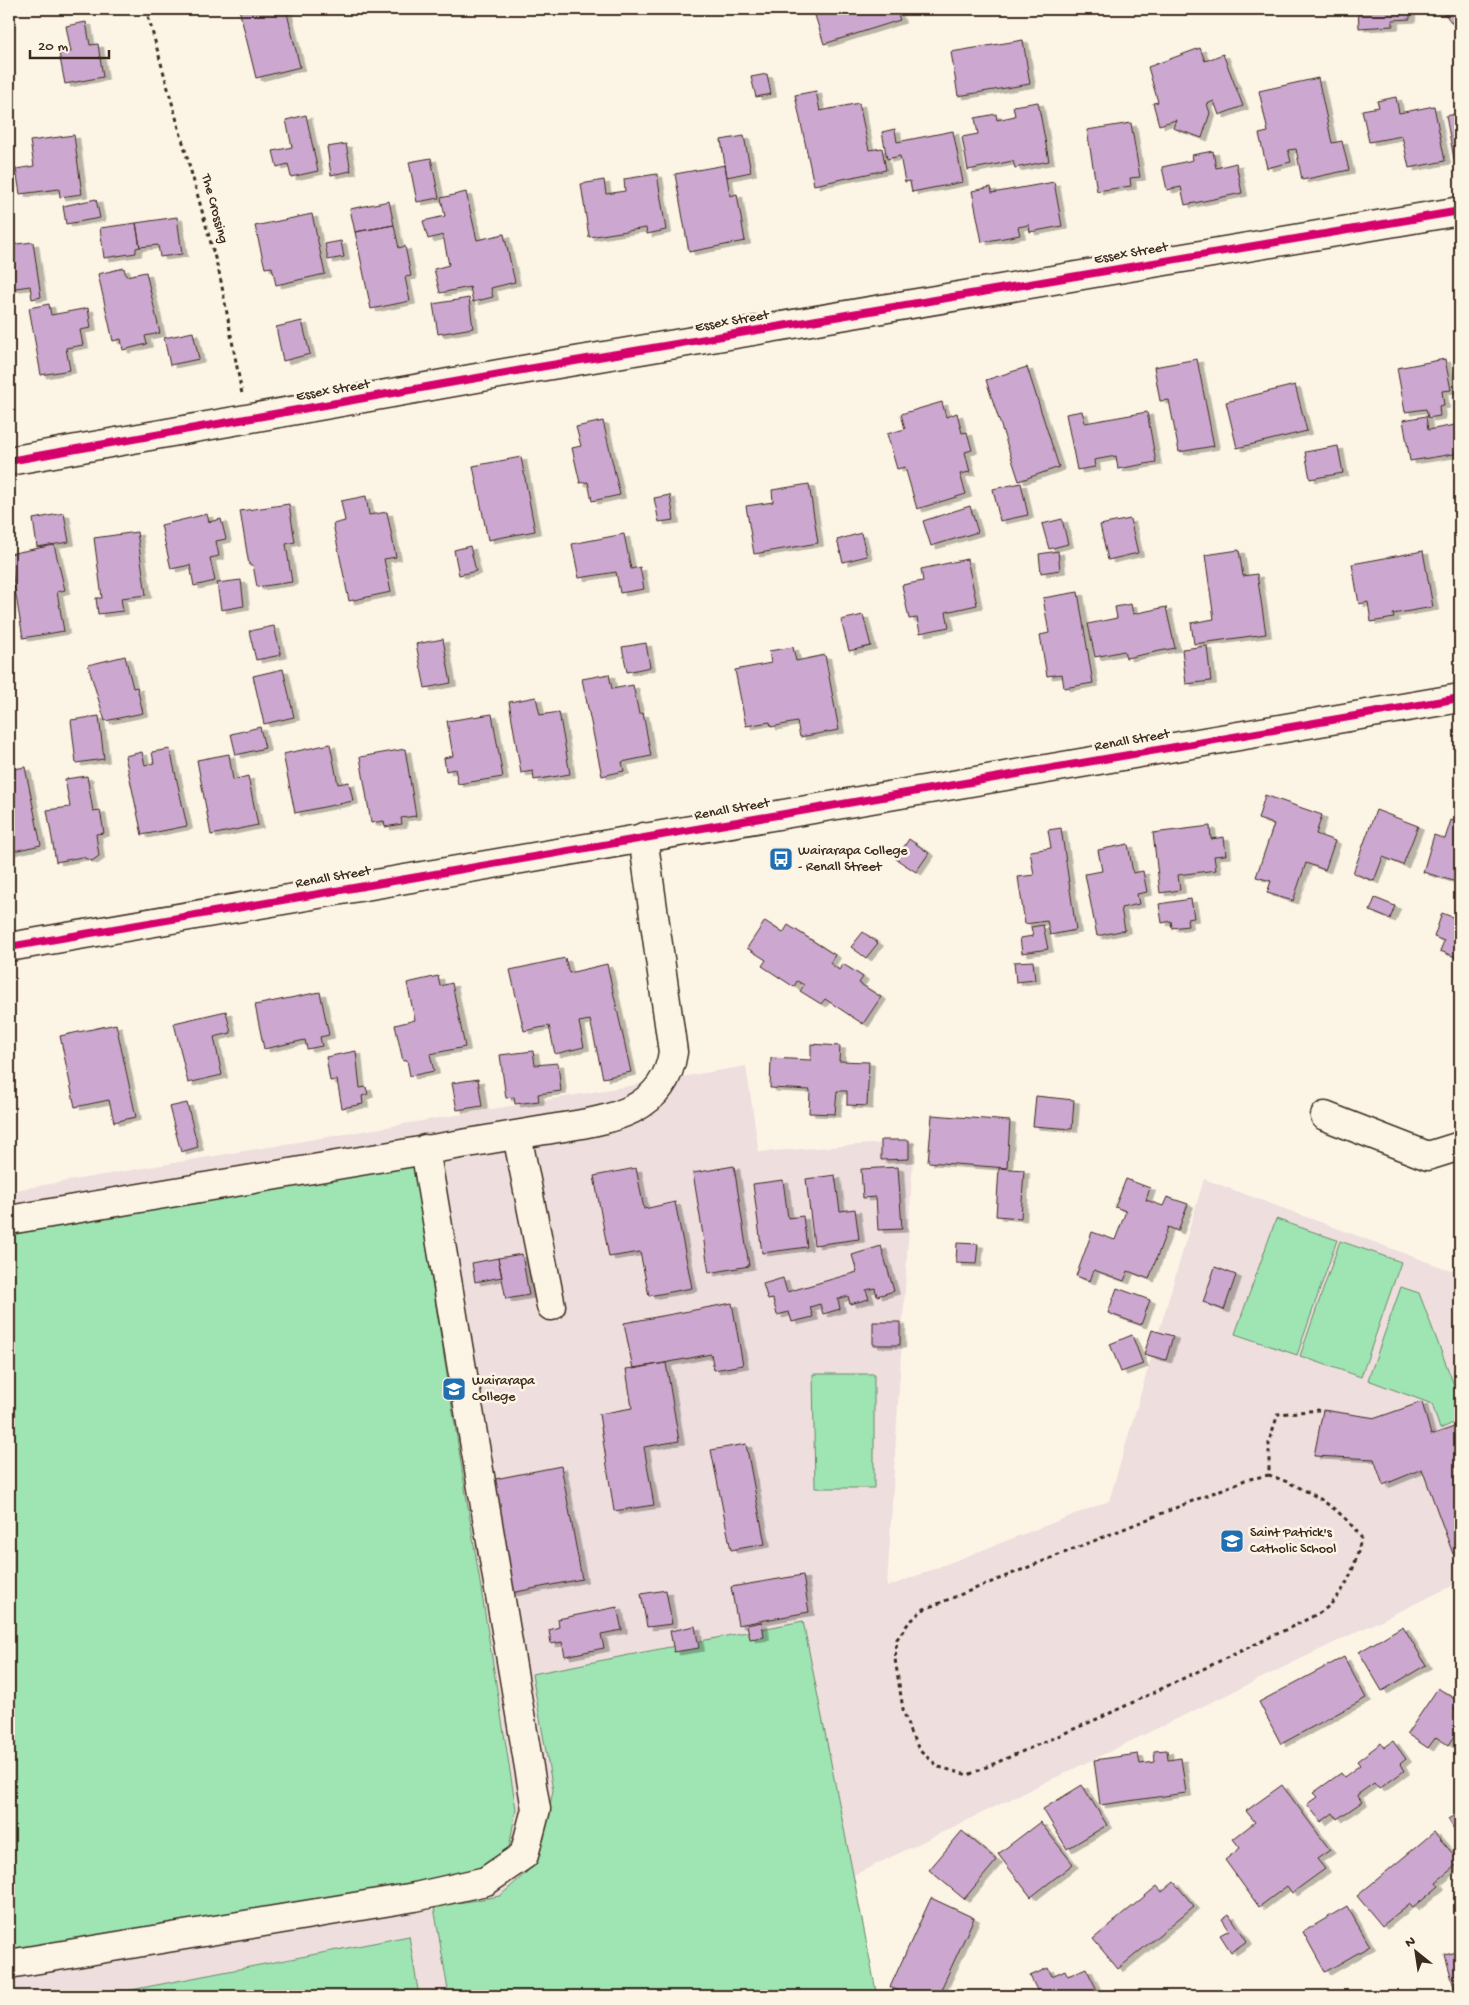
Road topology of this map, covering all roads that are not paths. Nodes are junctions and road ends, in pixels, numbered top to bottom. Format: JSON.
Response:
{"nodes":[{"id":1,"x":1460,"y":211,"type":"edge"},
{"id":2,"x":9,"y":461,"type":"edge"},
{"id":3,"x":1460,"y":698,"type":"edge"},
{"id":4,"x":643,"y":838,"type":"junction"},
{"id":5,"x":9,"y":947,"type":"edge"},
{"id":6,"x":1325,"y":1116,"type":"dead end"},
{"id":7,"x":517,"y":1135,"type":"junction"},
{"id":8,"x":1460,"y":1146,"type":"edge"},
{"id":9,"x":425,"y":1149,"type":"junction"},
{"id":10,"x":9,"y":1220,"type":"edge"},
{"id":11,"x":550,"y":1306,"type":"dead end"},
{"id":12,"x":9,"y":1964,"type":"edge"}],
"edges":[{"from":1,"to":2,"type":"street","name":"Essex Street"},
{"from":3,"to":4,"type":"street","name":"Renall Street"},
{"from":4,"to":5,"type":"street","name":"Renall Street"},
{"from":4,"to":7,"type":"street"},
{"from":6,"to":8,"type":"street"},
{"from":7,"to":9,"type":"street"},
{"from":7,"to":11,"type":"street"},
{"from":9,"to":10,"type":"street"},
{"from":9,"to":12,"type":"street"}]}
